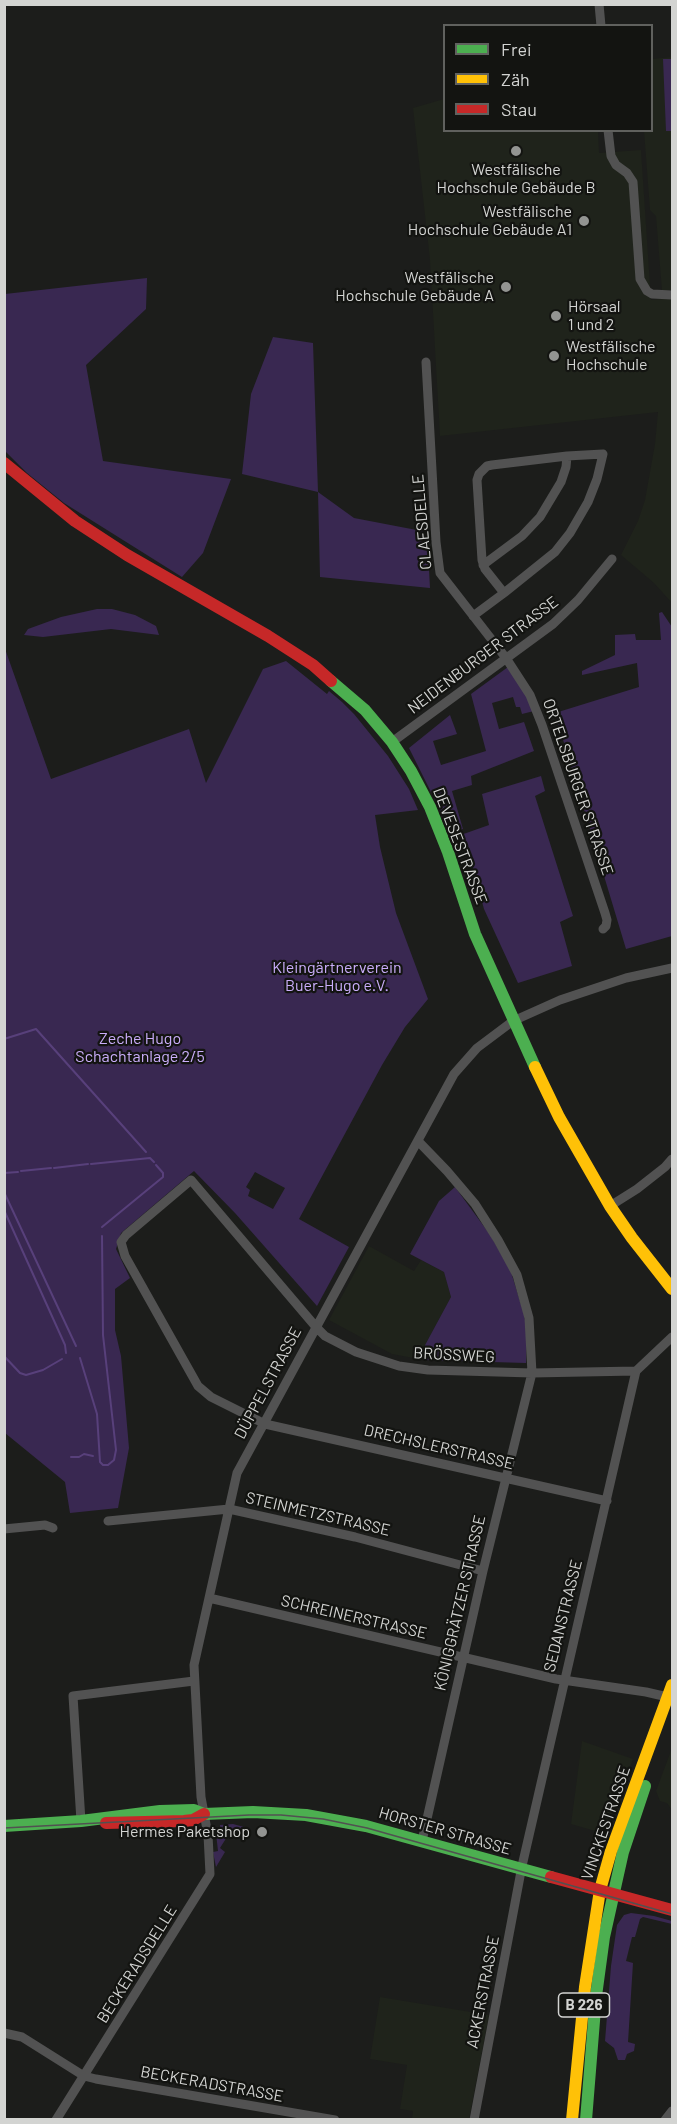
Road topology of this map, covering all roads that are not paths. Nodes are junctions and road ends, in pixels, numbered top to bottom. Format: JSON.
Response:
{"nodes":[{"id":1,"x":599,"y":4,"type":"edge"},
{"id":2,"x":601,"y":24,"type":"edge"},
{"id":3,"x":608,"y":132,"type":"edge"},
{"id":4,"x":672,"y":295,"type":"edge"},
{"id":5,"x":426,"y":362,"type":"dead end"},
{"id":6,"x":567,"y":456,"type":"junction"},
{"id":7,"x":4,"y":463,"type":"edge"},
{"id":8,"x":612,"y":559,"type":"dead end"},
{"id":9,"x":483,"y":565,"type":"junction"},
{"id":10,"x":504,"y":593,"type":"junction"},
{"id":11,"x":472,"y":616,"type":"junction"},
{"id":12,"x":506,"y":658,"type":"junction"},
{"id":13,"x":392,"y":742,"type":"junction"},
{"id":14,"x":603,"y":929,"type":"dead end"},
{"id":15,"x":672,"y":968,"type":"edge"},
{"id":16,"x":513,"y":1021,"type":"junction"},
{"id":17,"x":418,"y":1141,"type":"junction"},
{"id":18,"x":672,"y":1159,"type":"edge"},
{"id":19,"x":191,"y":1180,"type":"joint"},
{"id":20,"x":610,"y":1206,"type":"junction"},
{"id":21,"x":672,"y":1289,"type":"edge"},
{"id":22,"x":316,"y":1327,"type":"junction"},
{"id":23,"x":672,"y":1337,"type":"edge"},
{"id":24,"x":636,"y":1371,"type":"junction"},
{"id":25,"x":532,"y":1373,"type":"junction"},
{"id":26,"x":265,"y":1424,"type":"junction"},
{"id":27,"x":506,"y":1478,"type":"junction"},
{"id":28,"x":607,"y":1501,"type":"junction"},
{"id":29,"x":230,"y":1509,"type":"junction"},
{"id":30,"x":108,"y":1521,"type":"dead end"},
{"id":31,"x":53,"y":1528,"type":"dead end"},
{"id":32,"x":4,"y":1529,"type":"edge"},
{"id":33,"x":483,"y":1571,"type":"junction"},
{"id":34,"x":209,"y":1598,"type":"junction"},
{"id":35,"x":463,"y":1658,"type":"junction"},
{"id":36,"x":194,"y":1681,"type":"junction"},
{"id":37,"x":563,"y":1681,"type":"junction"},
{"id":38,"x":671,"y":1697,"type":"edge"},
{"id":39,"x":204,"y":1814,"type":"junction"},
{"id":40,"x":81,"y":1821,"type":"junction"},
{"id":41,"x":4,"y":1826,"type":"edge"},
{"id":42,"x":422,"y":1841,"type":"junction"},
{"id":43,"x":522,"y":1869,"type":"junction"},
{"id":44,"x":600,"y":1890,"type":"junction"},
{"id":45,"x":613,"y":1894,"type":"junction"},
{"id":46,"x":672,"y":1910,"type":"edge"},
{"id":47,"x":4,"y":2033,"type":"edge"},
{"id":48,"x":84,"y":2076,"type":"junction"},
{"id":49,"x":672,"y":2111,"type":"edge"},
{"id":50,"x":56,"y":2120,"type":"edge"},
{"id":51,"x":335,"y":2120,"type":"edge"},
{"id":52,"x":474,"y":2120,"type":"edge"},
{"id":53,"x":572,"y":2120,"type":"edge"},
{"id":54,"x":586,"y":2120,"type":"edge"},
{"id":55,"x":665,"y":2120,"type":"edge"}],
"edges":[{"from":1,"to":2,"type":"street"},
{"from":3,"to":4,"type":"street"},
{"from":5,"to":11,"type":"street","name":"CLAESDELLE"},
{"from":6,"to":9,"type":"street"},
{"from":6,"to":9,"type":"street"},
{"from":6,"to":10,"type":"street"},
{"from":7,"to":13,"type":"main road","name":"DEVESESTRASSE"},
{"from":8,"to":12,"type":"street","name":"NEIDENBURGER STRASSE"},
{"from":9,"to":10,"type":"street"},
{"from":10,"to":11,"type":"street"},
{"from":11,"to":12,"type":"street","name":"CLAESDELLE"},
{"from":12,"to":13,"type":"street","name":"NEIDENBURGER STRASSE"},
{"from":12,"to":14,"type":"street","name":"ORTELSBURGER STRASSE"},
{"from":13,"to":16,"type":"main road","name":"DEVESESTRASSE"},
{"from":15,"to":16,"type":"street","name":"DÜPPELSTRASSE"},
{"from":16,"to":17,"type":"street","name":"DÜPPELSTRASSE"},
{"from":16,"to":20,"type":"main road","name":"DEVESESTRASSE"},
{"from":17,"to":22,"type":"street","name":"DÜPPELSTRASSE"},
{"from":17,"to":25,"type":"street","name":"KÖNIGGRÄTZER STRASSE"},
{"from":18,"to":20,"type":"street"},
{"from":19,"to":22,"type":"street","name":"BRÖSSWEG"},
{"from":19,"to":26,"type":"street","name":"DRECHSLERSTRASSE"},
{"from":20,"to":21,"type":"main road","name":"DEVESESTRASSE"},
{"from":22,"to":25,"type":"street","name":"BRÖSSWEG"},
{"from":22,"to":26,"type":"street","name":"DÜPPELSTRASSE"},
{"from":23,"to":24,"type":"street"},
{"from":24,"to":25,"type":"street","name":"BRÖSSWEG"},
{"from":24,"to":28,"type":"street","name":"SEDANSTRASSE"},
{"from":25,"to":27,"type":"street","name":"KÖNIGGRÄTZER STRASSE"},
{"from":26,"to":27,"type":"street","name":"DRECHSLERSTRASSE"},
{"from":26,"to":29,"type":"street","name":"DÜPPELSTRASSE"},
{"from":27,"to":28,"type":"street","name":"DRECHSLERSTRASSE"},
{"from":27,"to":33,"type":"street","name":"KÖNIGGRÄTZER STRASSE"},
{"from":28,"to":37,"type":"street","name":"SEDANSTRASSE"},
{"from":29,"to":30,"type":"street","name":"STEINMETZSTRASSE"},
{"from":29,"to":33,"type":"street","name":"STEINMETZSTRASSE"},
{"from":29,"to":34,"type":"street","name":"DÜPPELSTRASSE"},
{"from":31,"to":32,"type":"street"},
{"from":33,"to":35,"type":"street","name":"KÖNIGGRÄTZER STRASSE"},
{"from":34,"to":35,"type":"street","name":"SCHREINERSTRASSE"},
{"from":34,"to":36,"type":"street","name":"DÜPPELSTRASSE"},
{"from":35,"to":37,"type":"street","name":"SCHREINERSTRASSE"},
{"from":35,"to":42,"type":"street","name":"KÖNIGGRÄTZER STRASSE"},
{"from":36,"to":39,"type":"street","name":"DÜPPELSTRASSE"},
{"from":36,"to":40,"type":"street"},
{"from":37,"to":38,"type":"street","name":"SCHREINERSTRASSE"},
{"from":37,"to":43,"type":"street","name":"SEDANSTRASSE"},
{"from":38,"to":44,"type":"main road","name":"VINCKESTRASSE","number":"B 226"},
{"from":38,"to":45,"type":"main road","name":"VINCKESTRASSE","number":"B 226"},
{"from":39,"to":40,"type":"main road","name":"HORSTER STRASSE"},
{"from":39,"to":42,"type":"main road","name":"HORSTER STRASSE"},
{"from":39,"to":48,"type":"street","name":"BECKERADSDELLE"},
{"from":40,"to":41,"type":"main road","name":"HORSTER STRASSE"},
{"from":42,"to":43,"type":"main road","name":"HORSTER STRASSE"},
{"from":43,"to":44,"type":"main road","name":"HORSTER STRASSE"},
{"from":43,"to":52,"type":"street","name":"ACKERSTRASSE"},
{"from":44,"to":45,"type":"main road","name":"HORSTER STRASSE"},
{"from":44,"to":53,"type":"main road","name":"VINCKESTRASSE","number":"B 226"},
{"from":45,"to":46,"type":"main road","name":"HORSTER STRASSE"},
{"from":45,"to":54,"type":"main road","name":"VINCKESTRASSE","number":"B 226"},
{"from":47,"to":48,"type":"street"},
{"from":48,"to":50,"type":"street","name":"BECKERADSDELLE"},
{"from":48,"to":51,"type":"street","name":"BECKERADSTRASSE"},
{"from":49,"to":55,"type":"street"}]}
